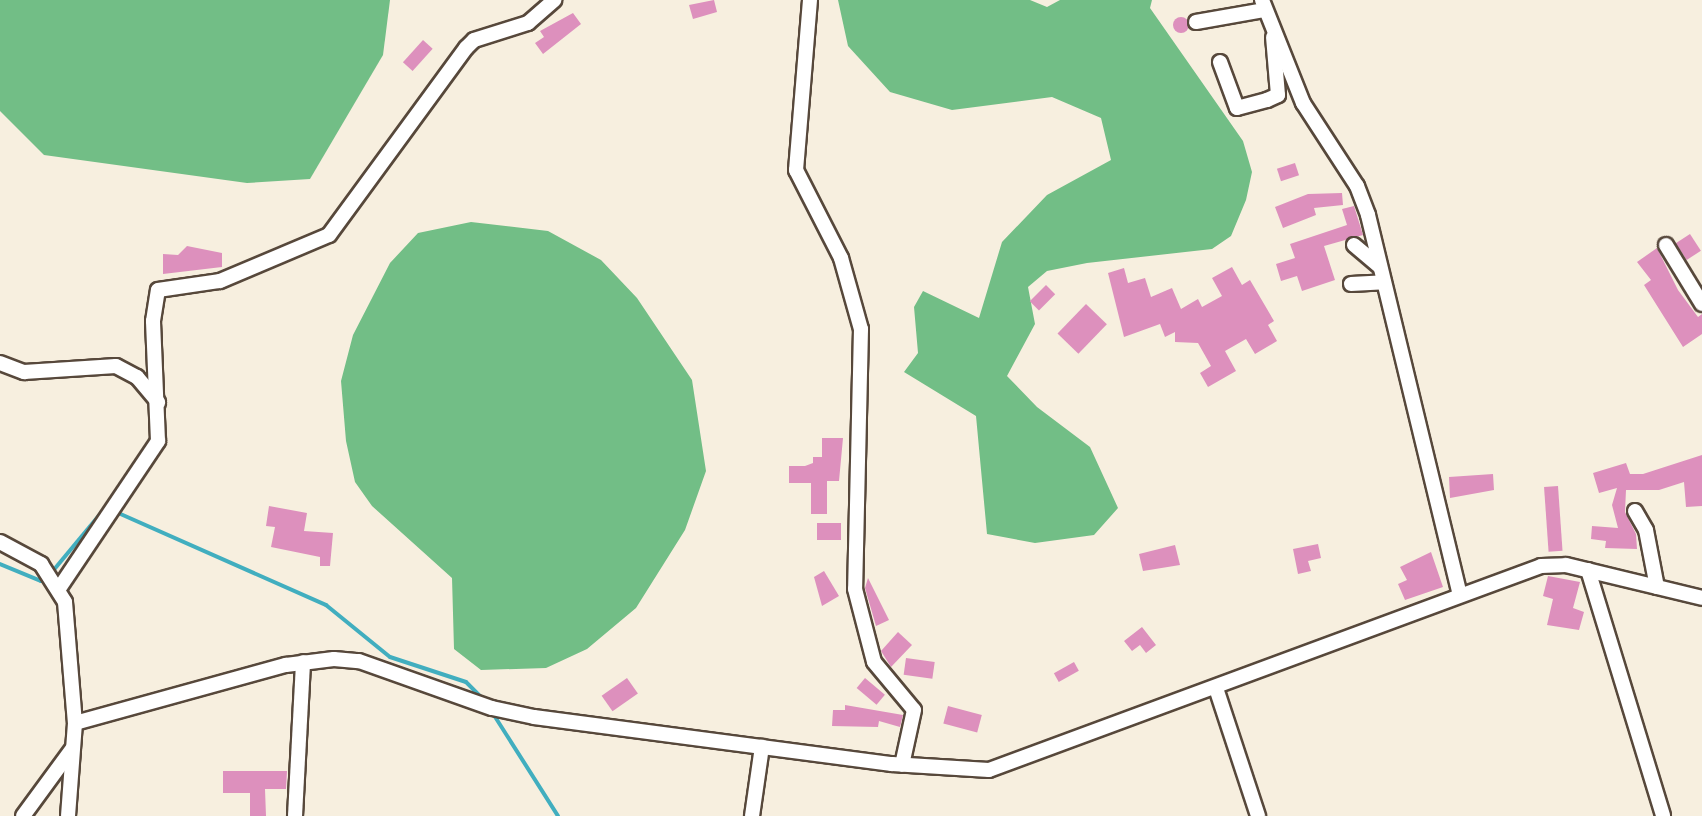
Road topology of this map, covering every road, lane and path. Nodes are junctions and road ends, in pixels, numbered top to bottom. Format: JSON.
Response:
{"nodes":[{"id":1,"x":554,"y":0,"type":"edge"},
{"id":2,"x":810,"y":0,"type":"edge"},
{"id":3,"x":1263,"y":5,"type":"edge"},
{"id":4,"x":1196,"y":22,"type":"dead end"},
{"id":5,"x":1274,"y":33,"type":"junction"},
{"id":6,"x":1220,"y":62,"type":"dead end"},
{"id":7,"x":1354,"y":245,"type":"dead end"},
{"id":8,"x":1666,"y":245,"type":"dead end"},
{"id":9,"x":1380,"y":267,"type":"junction"},
{"id":10,"x":1384,"y":282,"type":"junction"},
{"id":11,"x":1351,"y":284,"type":"dead end"},
{"id":12,"x":1702,"y":304,"type":"edge"},
{"id":13,"x":0,"y":363,"type":"edge"},
{"id":14,"x":158,"y":402,"type":"junction"},
{"id":15,"x":1635,"y":511,"type":"dead end"},
{"id":16,"x":0,"y":542,"type":"edge"},
{"id":17,"x":1588,"y":570,"type":"junction"},
{"id":18,"x":60,"y":587,"type":"junction"},
{"id":19,"x":1657,"y":587,"type":"junction"},
{"id":20,"x":1460,"y":595,"type":"junction"},
{"id":21,"x":1702,"y":598,"type":"edge"},
{"id":22,"x":303,"y":662,"type":"junction"},
{"id":23,"x":1216,"y":688,"type":"junction"},
{"id":24,"x":75,"y":723,"type":"junction"},
{"id":25,"x":762,"y":747,"type":"junction"},
{"id":26,"x":73,"y":748,"type":"junction"},
{"id":27,"x":902,"y":765,"type":"junction"},
{"id":28,"x":23,"y":816,"type":"edge"},
{"id":29,"x":68,"y":816,"type":"edge"},
{"id":30,"x":295,"y":816,"type":"edge"},
{"id":31,"x":752,"y":816,"type":"edge"},
{"id":32,"x":1258,"y":816,"type":"edge"},
{"id":33,"x":1663,"y":816,"type":"edge"}],
"edges":[{"from":1,"to":14,"type":"street"},
{"from":2,"to":27,"type":"street"},
{"from":3,"to":4,"type":"street"},
{"from":3,"to":5,"type":"street"},
{"from":5,"to":6,"type":"street"},
{"from":5,"to":9,"type":"street"},
{"from":7,"to":9,"type":"street"},
{"from":8,"to":12,"type":"street"},
{"from":9,"to":10,"type":"street"},
{"from":10,"to":11,"type":"street"},
{"from":10,"to":20,"type":"street"},
{"from":13,"to":14,"type":"street"},
{"from":14,"to":18,"type":"street"},
{"from":15,"to":19,"type":"street"},
{"from":16,"to":18,"type":"street"},
{"from":17,"to":19,"type":"street"},
{"from":17,"to":20,"type":"street"},
{"from":17,"to":33,"type":"street"},
{"from":18,"to":24,"type":"street"},
{"from":19,"to":21,"type":"street"},
{"from":20,"to":23,"type":"street"},
{"from":22,"to":24,"type":"street"},
{"from":22,"to":25,"type":"street"},
{"from":22,"to":30,"type":"street"},
{"from":23,"to":27,"type":"street"},
{"from":23,"to":32,"type":"street"},
{"from":24,"to":26,"type":"street"},
{"from":25,"to":27,"type":"street"},
{"from":25,"to":31,"type":"street"},
{"from":26,"to":28,"type":"street"},
{"from":26,"to":29,"type":"street"}]}
